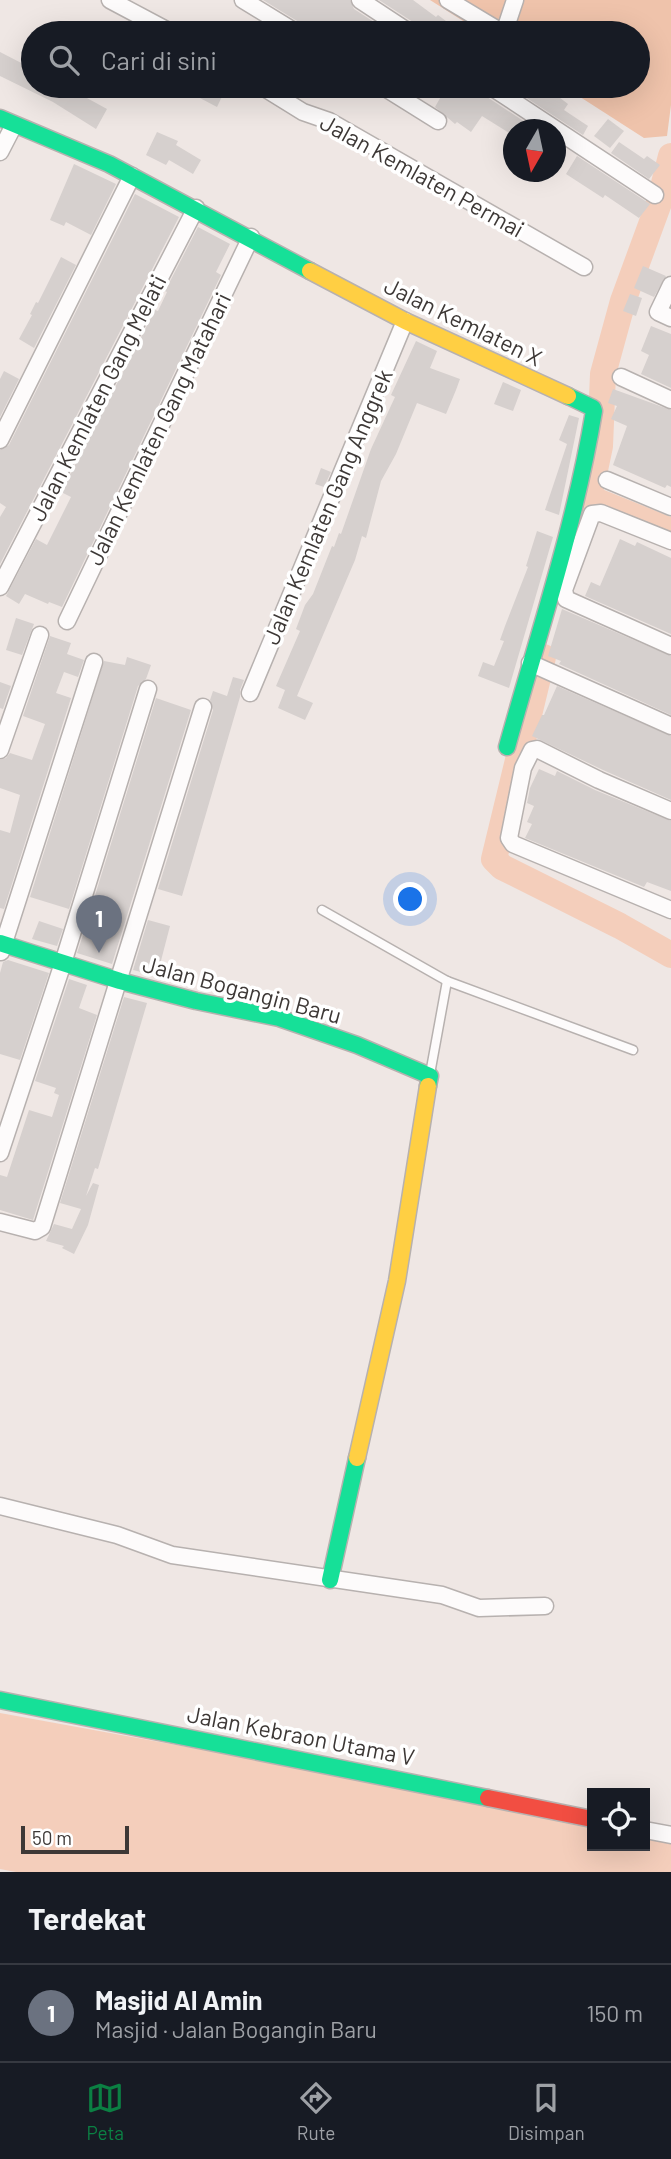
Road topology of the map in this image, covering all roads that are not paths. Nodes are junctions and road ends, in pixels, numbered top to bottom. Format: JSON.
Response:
{"nodes":[{"id":1,"x":110,"y":0,"type":"edge"},
{"id":2,"x":243,"y":0,"type":"edge"},
{"id":3,"x":360,"y":0,"type":"edge"},
{"id":4,"x":448,"y":0,"type":"edge"},
{"id":5,"x":515,"y":0,"type":"edge"},
{"id":6,"x":149,"y":21,"type":"edge"},
{"id":7,"x":277,"y":21,"type":"edge"},
{"id":8,"x":392,"y":21,"type":"edge"},
{"id":9,"x":484,"y":21,"type":"edge"},
{"id":10,"x":508,"y":21,"type":"edge"},
{"id":11,"x":280,"y":98,"type":"edge"},
{"id":12,"x":401,"y":98,"type":"edge"},
{"id":13,"x":508,"y":98,"type":"edge"},
{"id":14,"x":7,"y":121,"type":"edge"},
{"id":15,"x":438,"y":121,"type":"dead end"},
{"id":16,"x":0,"y":152,"type":"edge"},
{"id":17,"x":132,"y":176,"type":"junction"},
{"id":18,"x":655,"y":195,"type":"dead end"},
{"id":19,"x":196,"y":208,"type":"junction"},
{"id":20,"x":251,"y":237,"type":"junction"},
{"id":21,"x":584,"y":267,"type":"dead end"},
{"id":22,"x":671,"y":285,"type":"edge"},
{"id":23,"x":665,"y":315,"type":"edge"},
{"id":24,"x":405,"y":321,"type":"junction"},
{"id":25,"x":621,"y":377,"type":"dead end"},
{"id":26,"x":671,"y":400,"type":"edge"},
{"id":27,"x":0,"y":440,"type":"edge"},
{"id":28,"x":607,"y":480,"type":"dead end"},
{"id":29,"x":671,"y":507,"type":"edge"},
{"id":30,"x":671,"y":541,"type":"edge"},
{"id":31,"x":0,"y":587,"type":"edge"},
{"id":32,"x":66,"y":621,"type":"dead end"},
{"id":33,"x":40,"y":635,"type":"dead end"},
{"id":34,"x":671,"y":646,"type":"edge"},
{"id":35,"x":94,"y":662,"type":"dead end"},
{"id":36,"x":537,"y":666,"type":"junction"},
{"id":37,"x":148,"y":689,"type":"dead end"},
{"id":38,"x":250,"y":693,"type":"dead end"},
{"id":39,"x":203,"y":707,"type":"dead end"},
{"id":40,"x":671,"y":726,"type":"edge"},
{"id":41,"x":507,"y":747,"type":"dead end"},
{"id":42,"x":0,"y":750,"type":"edge"},
{"id":43,"x":671,"y":811,"type":"edge"},
{"id":44,"x":322,"y":910,"type":"dead end"},
{"id":45,"x":671,"y":910,"type":"edge"},
{"id":46,"x":1,"y":947,"type":"edge"},
{"id":47,"x":63,"y":962,"type":"junction"},
{"id":48,"x":120,"y":981,"type":"junction"},
{"id":49,"x":447,"y":981,"type":"junction"},
{"id":50,"x":633,"y":1050,"type":"dead end"},
{"id":51,"x":430,"y":1076,"type":"junction"},
{"id":52,"x":0,"y":1153,"type":"edge"},
{"id":53,"x":0,"y":1222,"type":"edge"},
{"id":54,"x":0,"y":1506,"type":"edge"},
{"id":55,"x":340,"y":1581,"type":"junction"},
{"id":56,"x":545,"y":1606,"type":"dead end"},
{"id":57,"x":0,"y":1700,"type":"edge"},
{"id":58,"x":587,"y":1818,"type":"edge"},
{"id":59,"x":650,"y":1831,"type":"edge"},
{"id":60,"x":671,"y":1835,"type":"edge"}],
"edges":[{"from":1,"to":6,"type":"street"},
{"from":2,"to":7,"type":"street"},
{"from":3,"to":8,"type":"street"},
{"from":4,"to":9,"type":"street"},
{"from":5,"to":10,"type":"street"},
{"from":11,"to":21,"type":"street","name":"Jalan Kemlaten Permai"},
{"from":12,"to":15,"type":"street"},
{"from":13,"to":18,"type":"street"},
{"from":14,"to":16,"type":"street"},
{"from":14,"to":17,"type":"street","name":"Jalan Kemlaten X"},
{"from":17,"to":19,"type":"street","name":"Jalan Kemlaten X"},
{"from":17,"to":27,"type":"street"},
{"from":19,"to":20,"type":"street","name":"Jalan Kemlaten X"},
{"from":19,"to":31,"type":"street","name":"Jalan Kemlaten Gang Melati"},
{"from":20,"to":24,"type":"street","name":"Jalan Kemlaten X"},
{"from":20,"to":32,"type":"street","name":"Jalan Kemlaten Gang Matahari"},
{"from":22,"to":23,"type":"street"},
{"from":24,"to":36,"type":"street","name":"Jalan Kemlaten X"},
{"from":24,"to":38,"type":"street","name":"Jalan Kemlaten Gang Anggrek"},
{"from":25,"to":26,"type":"street"},
{"from":28,"to":29,"type":"street"},
{"from":30,"to":34,"type":"street"},
{"from":33,"to":42,"type":"street"},
{"from":35,"to":46,"type":"street"},
{"from":36,"to":40,"type":"street"},
{"from":36,"to":41,"type":"street","name":"Jalan Kemlaten X"},
{"from":37,"to":47,"type":"street"},
{"from":39,"to":48,"type":"street"},
{"from":43,"to":45,"type":"street"},
{"from":44,"to":49,"type":"lane"},
{"from":46,"to":47,"type":"street","name":"Jalan Bogangin Baru"},
{"from":47,"to":48,"type":"street","name":"Jalan Bogangin Baru"},
{"from":47,"to":52,"type":"street"},
{"from":48,"to":51,"type":"street","name":"Jalan Bogangin Baru"},
{"from":48,"to":53,"type":"street"},
{"from":49,"to":50,"type":"lane"},
{"from":49,"to":51,"type":"lane"},
{"from":51,"to":55,"type":"street"},
{"from":54,"to":55,"type":"street"},
{"from":55,"to":56,"type":"street"},
{"from":57,"to":58,"type":"street","name":"Jalan Kebraon Utama V"},
{"from":59,"to":60,"type":"street"}]}
